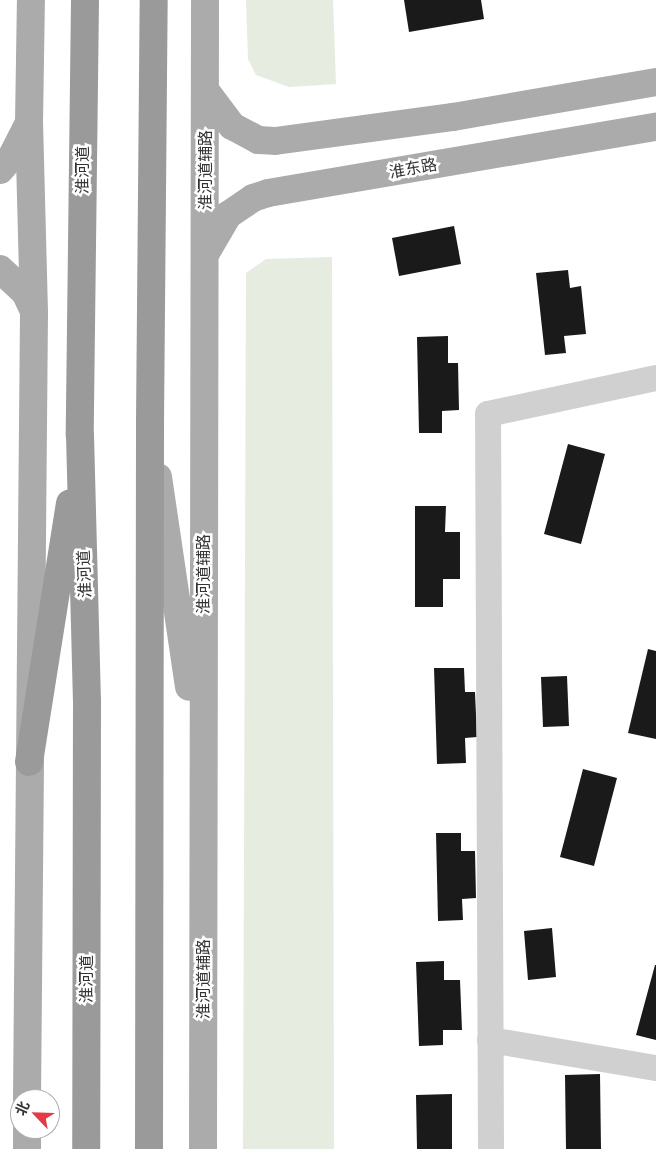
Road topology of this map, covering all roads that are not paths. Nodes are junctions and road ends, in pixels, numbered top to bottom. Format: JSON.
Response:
{"nodes":[{"id":1,"x":31,"y":0,"type":"edge"},
{"id":2,"x":79,"y":0,"type":"edge"},
{"id":3,"x":85,"y":0,"type":"edge"},
{"id":4,"x":154,"y":0,"type":"edge"},
{"id":5,"x":205,"y":0,"type":"edge"},
{"id":6,"x":84,"y":35,"type":"junction"},
{"id":7,"x":656,"y":82,"type":"edge"},
{"id":8,"x":205,"y":90,"type":"junction"},
{"id":9,"x":29,"y":123,"type":"junction"},
{"id":10,"x":656,"y":127,"type":"edge"},
{"id":11,"x":0,"y":170,"type":"edge"},
{"id":12,"x":205,"y":262,"type":"junction"},
{"id":13,"x":0,"y":269,"type":"edge"},
{"id":14,"x":34,"y":312,"type":"junction"},
{"id":15,"x":656,"y":378,"type":"edge"},
{"id":16,"x":150,"y":422,"type":"junction"},
{"id":17,"x":80,"y":435,"type":"junction"},
{"id":18,"x":29,"y":762,"type":"junction"},
{"id":19,"x":202,"y":775,"type":"junction"},
{"id":20,"x":490,"y":1040,"type":"junction"},
{"id":21,"x":656,"y":1068,"type":"edge"},
{"id":22,"x":27,"y":1089,"type":"edge"},
{"id":23,"x":86,"y":1149,"type":"edge"},
{"id":24,"x":149,"y":1149,"type":"edge"},
{"id":25,"x":203,"y":1149,"type":"edge"},
{"id":26,"x":491,"y":1149,"type":"edge"}],
"edges":[{"from":1,"to":9,"type":"main road"},
{"from":2,"to":6,"type":"main road"},
{"from":3,"to":6,"type":"highway","name":"淮河道"},
{"from":4,"to":16,"type":"highway"},
{"from":5,"to":8,"type":"main road","name":"淮河道辅路"},
{"from":6,"to":17,"type":"highway","name":"淮河道"},
{"from":7,"to":8,"type":"main road"},
{"from":8,"to":12,"type":"main road","name":"淮河道辅路"},
{"from":9,"to":11,"type":"main road"},
{"from":9,"to":14,"type":"main road"},
{"from":10,"to":12,"type":"main road","name":"淮东路"},
{"from":12,"to":19,"type":"main road","name":"淮河道辅路"},
{"from":13,"to":14,"type":"main road"},
{"from":14,"to":18,"type":"main road"},
{"from":15,"to":20,"type":"lane"},
{"from":16,"to":19,"type":"main road"},
{"from":16,"to":24,"type":"highway"},
{"from":17,"to":18,"type":"highway"},
{"from":17,"to":23,"type":"highway","name":"淮河道"},
{"from":18,"to":22,"type":"main road"},
{"from":19,"to":25,"type":"main road","name":"淮河道辅路"},
{"from":20,"to":21,"type":"lane"},
{"from":20,"to":26,"type":"lane"}]}
